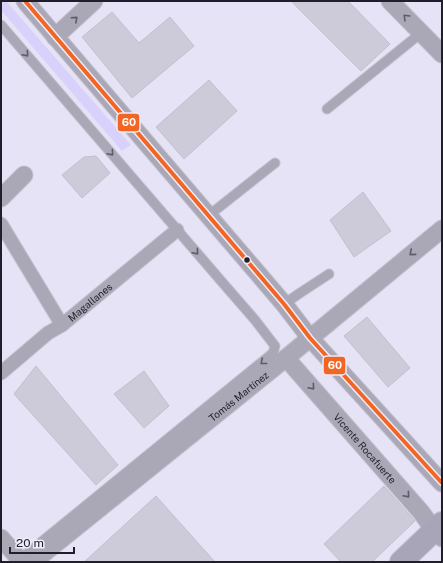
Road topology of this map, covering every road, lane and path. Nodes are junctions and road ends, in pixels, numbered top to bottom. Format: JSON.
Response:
{"nodes":[{"id":1,"x":25,"y":1,"type":"edge"},
{"id":2,"x":94,"y":1,"type":"edge"},
{"id":3,"x":390,"y":1,"type":"edge"},
{"id":4,"x":1,"y":25,"type":"edge"},
{"id":5,"x":421,"y":33,"type":"junction"},
{"id":6,"x":55,"y":37,"type":"junction"},
{"id":7,"x":442,"y":54,"type":"edge"},
{"id":8,"x":327,"y":109,"type":"dead end"},
{"id":9,"x":275,"y":163,"type":"dead end"},
{"id":10,"x":24,"y":176,"type":"dead end"},
{"id":11,"x":1,"y":198,"type":"edge"},
{"id":12,"x":208,"y":216,"type":"junction"},
{"id":13,"x":1,"y":224,"type":"edge"},
{"id":14,"x":442,"y":228,"type":"edge"},
{"id":15,"x":177,"y":230,"type":"junction"},
{"id":16,"x":329,"y":274,"type":"dead end"},
{"id":17,"x":284,"y":304,"type":"junction"},
{"id":18,"x":62,"y":325,"type":"junction"},
{"id":19,"x":310,"y":338,"type":"junction"},
{"id":20,"x":286,"y":358,"type":"junction"},
{"id":21,"x":1,"y":373,"type":"edge"},
{"id":22,"x":442,"y":483,"type":"edge"},
{"id":23,"x":439,"y":530,"type":"edge"},
{"id":24,"x":1,"y":538,"type":"edge"},
{"id":25,"x":23,"y":561,"type":"edge"},
{"id":26,"x":401,"y":562,"type":"edge"}],
"edges":[{"from":1,"to":6,"type":"street"},
{"from":6,"to":2,"type":"street","one_way":true},
{"from":5,"to":3,"type":"street","one_way":true},
{"from":4,"to":15,"type":"lane","one_way":true},
{"from":5,"to":7,"type":"street"},
{"from":5,"to":8,"type":"lane"},
{"from":6,"to":12,"type":"street"},
{"from":9,"to":12,"type":"lane"},
{"from":10,"to":11,"type":"street"},
{"from":12,"to":17,"type":"street"},
{"from":13,"to":18,"type":"street"},
{"from":14,"to":19,"type":"street","name":"Tomás Martínez","one_way":true},
{"from":15,"to":18,"type":"street","name":"Magallanes"},
{"from":15,"to":25,"type":"lane","one_way":true},
{"from":16,"to":17,"type":"lane"},
{"from":17,"to":19,"type":"street"},
{"from":18,"to":21,"type":"street","name":"Magallanes"},
{"from":19,"to":20,"type":"street","name":"Tomás Martínez"},
{"from":19,"to":22,"type":"street"},
{"from":20,"to":23,"type":"street","name":"Vicente Rocafuerte","one_way":true},
{"from":20,"to":25,"type":"street","name":"Tomás Martínez"},
{"from":23,"to":26,"type":"main road"},
{"from":24,"to":25,"type":"street"}]}
